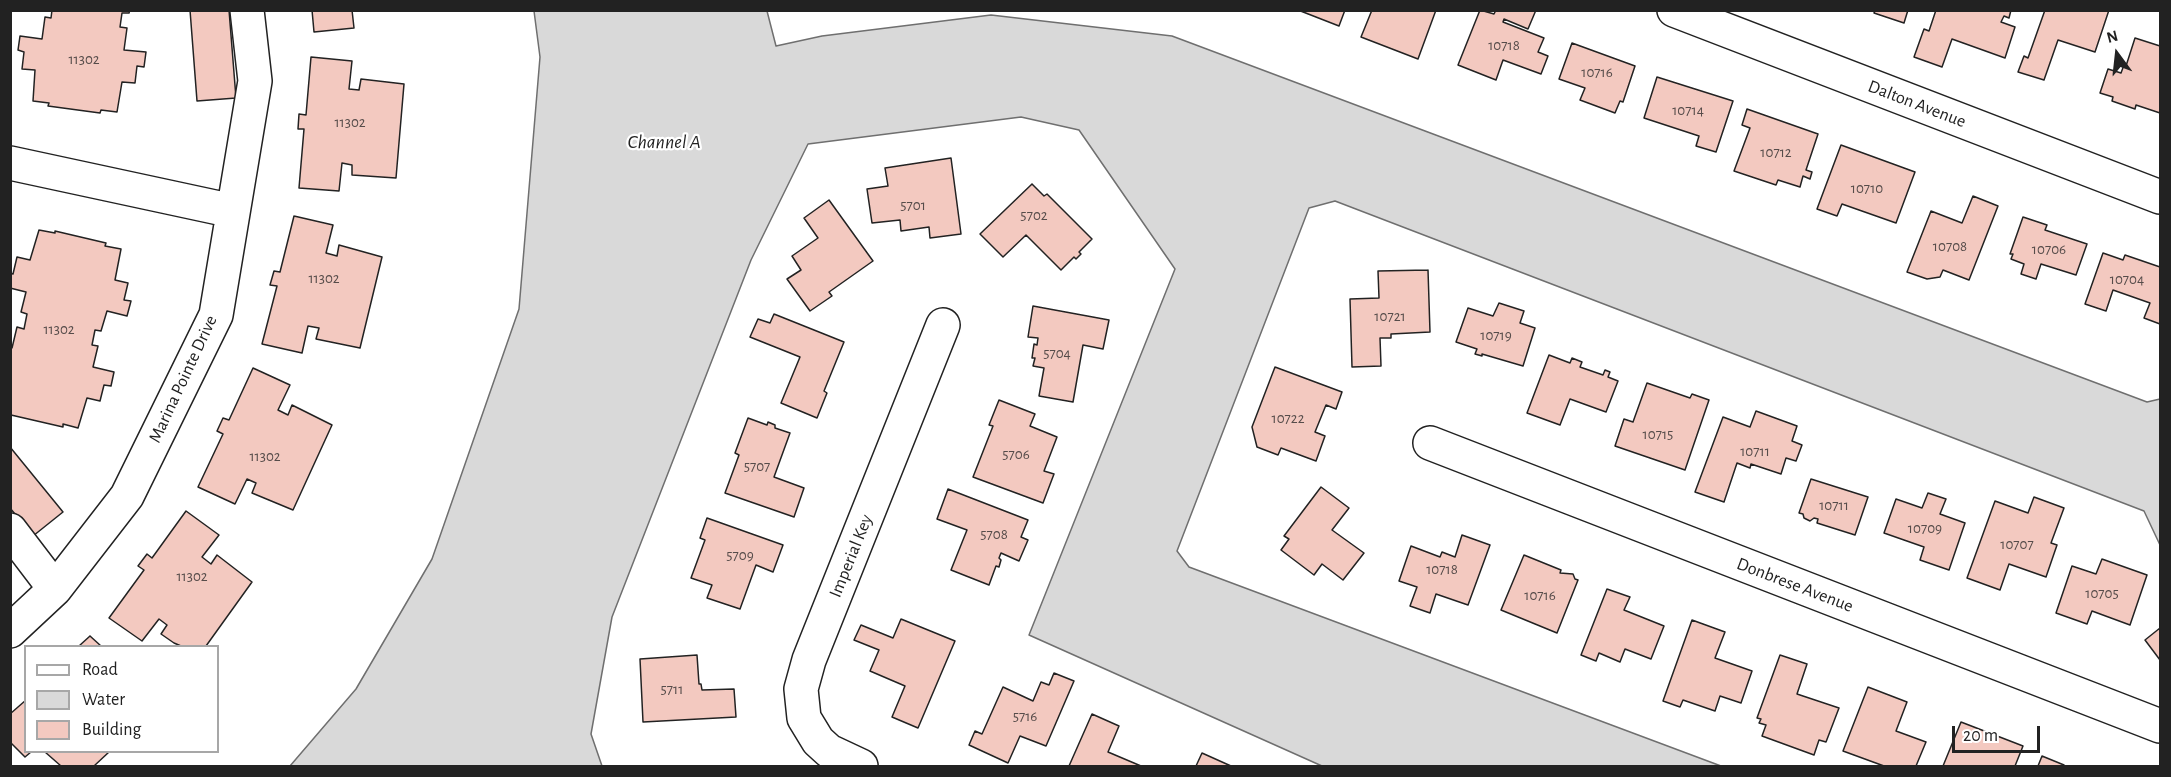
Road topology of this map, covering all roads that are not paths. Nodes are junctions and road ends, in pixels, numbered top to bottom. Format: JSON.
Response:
{"nodes":[{"id":1,"x":247,"y":10,"type":"edge"},
{"id":2,"x":1674,"y":10,"type":"edge"},
{"id":3,"x":10,"y":163,"type":"edge"},
{"id":4,"x":2160,"y":197,"type":"edge"},
{"id":5,"x":233,"y":211,"type":"junction"},
{"id":6,"x":943,"y":326,"type":"dead end"},
{"id":7,"x":1430,"y":443,"type":"dead end"},
{"id":8,"x":10,"y":530,"type":"edge"},
{"id":9,"x":55,"y":589,"type":"junction"},
{"id":10,"x":10,"y":631,"type":"edge"},
{"id":11,"x":2160,"y":726,"type":"edge"},
{"id":12,"x":861,"y":766,"type":"edge"}],
"edges":[{"from":1,"to":5,"type":"street","name":"Marina Pointe Drive"},
{"from":2,"to":4,"type":"street","name":"Dalton Avenue"},
{"from":3,"to":5,"type":"street"},
{"from":5,"to":9,"type":"street","name":"Marina Pointe Drive"},
{"from":6,"to":12,"type":"street","name":"Imperial Key"},
{"from":7,"to":11,"type":"street","name":"Donbrese Avenue"},
{"from":8,"to":9,"type":"street"},
{"from":9,"to":10,"type":"street","name":"Marina Pointe Drive"}]}
